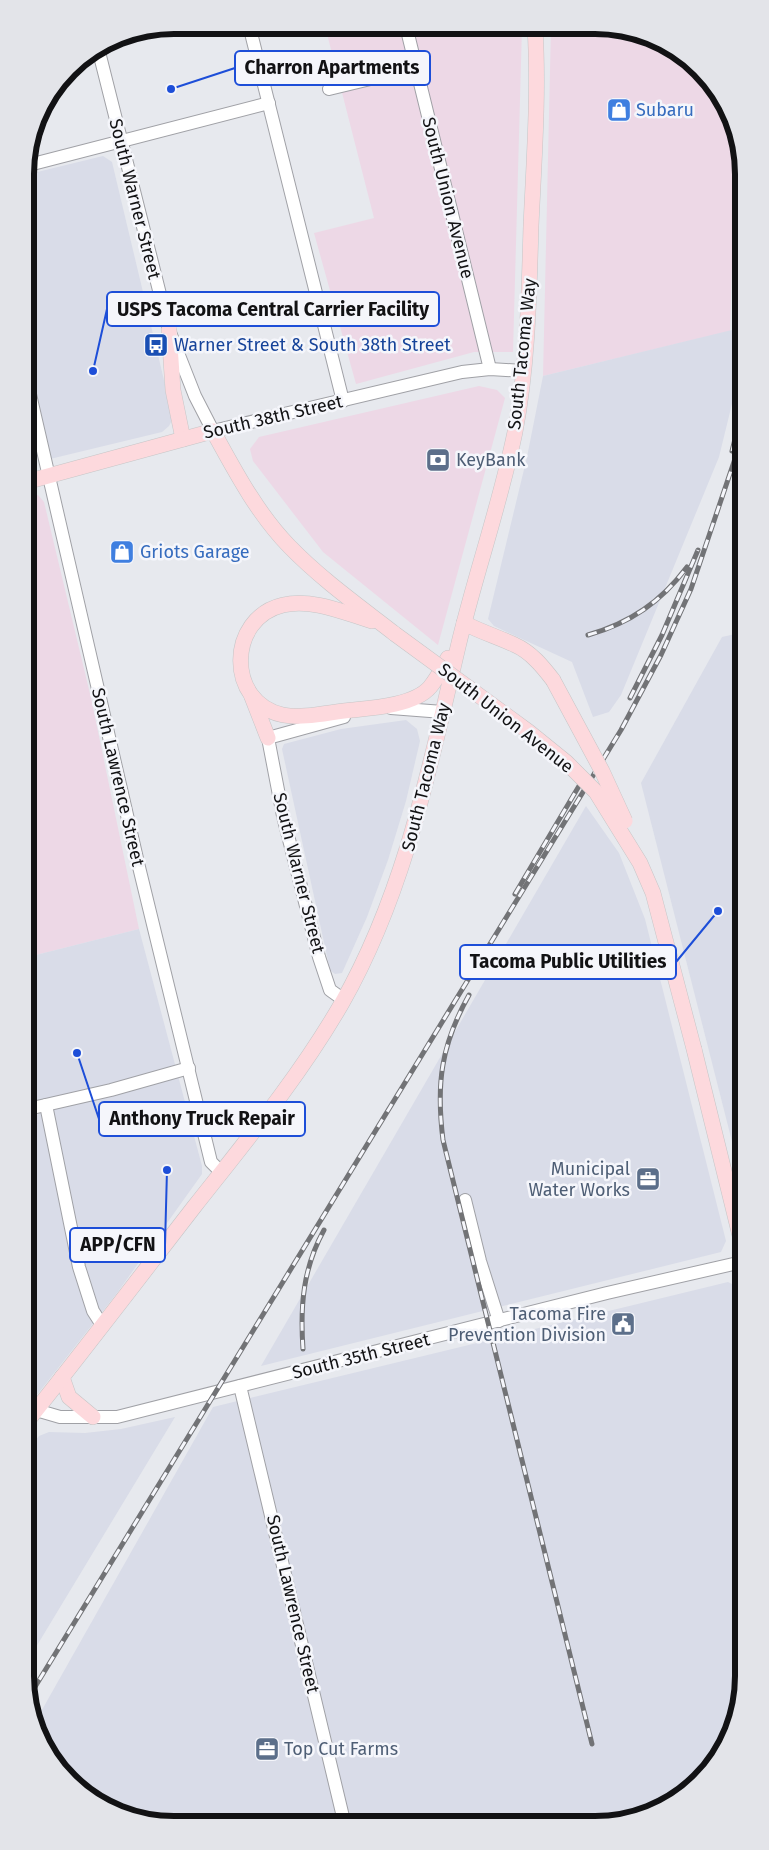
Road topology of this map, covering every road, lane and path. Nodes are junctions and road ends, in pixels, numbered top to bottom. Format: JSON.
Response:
{"nodes":[{"id":1,"x":251,"y":34,"type":"edge"},
{"id":2,"x":408,"y":34,"type":"edge"},
{"id":3,"x":535,"y":34,"type":"edge"},
{"id":4,"x":100,"y":55,"type":"edge"},
{"id":5,"x":416,"y":68,"type":"junction"},
{"id":6,"x":329,"y":89,"type":"dead end"},
{"id":7,"x":269,"y":104,"type":"junction"},
{"id":8,"x":120,"y":141,"type":"junction"},
{"id":9,"x":34,"y":164,"type":"edge"},
{"id":10,"x":169,"y":330,"type":"junction"},
{"id":11,"x":490,"y":369,"type":"junction"},
{"id":12,"x":523,"y":371,"type":"junction"},
{"id":13,"x":343,"y":401,"type":"junction"},
{"id":14,"x":34,"y":411,"type":"edge"},
{"id":15,"x":213,"y":431,"type":"junction"},
{"id":16,"x":182,"y":439,"type":"junction"},
{"id":17,"x":49,"y":475,"type":"junction"},
{"id":18,"x":34,"y":480,"type":"edge"},
{"id":19,"x":381,"y":623,"type":"junction"},
{"id":20,"x":464,"y":623,"type":"junction"},
{"id":21,"x":459,"y":641,"type":"junction"},
{"id":22,"x":252,"y":697,"type":"junction"},
{"id":23,"x":377,"y":708,"type":"junction"},
{"id":24,"x":443,"y":712,"type":"junction"},
{"id":25,"x":268,"y":738,"type":"junction"},
{"id":26,"x":640,"y":863,"type":"junction"},
{"id":27,"x":344,"y":1000,"type":"junction"},
{"id":28,"x":189,"y":1068,"type":"junction"},
{"id":29,"x":46,"y":1105,"type":"junction"},
{"id":30,"x":34,"y":1108,"type":"edge"},
{"id":31,"x":221,"y":1172,"type":"junction"},
{"id":32,"x":465,"y":1200,"type":"dead end"},
{"id":33,"x":735,"y":1215,"type":"edge"},
{"id":34,"x":735,"y":1264,"type":"edge"},
{"id":35,"x":499,"y":1321,"type":"junction"},
{"id":36,"x":102,"y":1325,"type":"junction"},
{"id":37,"x":62,"y":1377,"type":"junction"},
{"id":38,"x":240,"y":1386,"type":"junction"},
{"id":39,"x":34,"y":1413,"type":"edge"},
{"id":40,"x":34,"y":1414,"type":"edge"},
{"id":41,"x":93,"y":1417,"type":"junction"},
{"id":42,"x":343,"y":1816,"type":"edge"}],
"edges":[{"from":1,"to":7,"type":"street"},
{"from":2,"to":5,"type":"street","name":"South Union Avenue"},
{"from":3,"to":12,"type":"main road","name":"South Tacoma Way"},
{"from":4,"to":8,"type":"street","name":"South Warner Street"},
{"from":5,"to":6,"type":"street"},
{"from":5,"to":11,"type":"street","name":"South Union Avenue"},
{"from":7,"to":8,"type":"street"},
{"from":7,"to":13,"type":"street"},
{"from":8,"to":9,"type":"street"},
{"from":8,"to":10,"type":"street","name":"South Warner Street"},
{"from":10,"to":15,"type":"street","name":"South Warner Street"},
{"from":10,"to":16,"type":"main road"},
{"from":11,"to":12,"type":"street","name":"South 38th Street"},
{"from":11,"to":13,"type":"street","name":"South 38th Street"},
{"from":12,"to":20,"type":"main road","name":"South Tacoma Way"},
{"from":13,"to":15,"type":"street","name":"South 38th Street"},
{"from":14,"to":17,"type":"street","name":"South Lawrence Street"},
{"from":15,"to":16,"type":"main road","name":"South 38th Street"},
{"from":15,"to":19,"type":"main road","name":"South Union Avenue"},
{"from":16,"to":17,"type":"main road","name":"South 38th Street"},
{"from":17,"to":18,"type":"main road","name":"South 38th Street"},
{"from":17,"to":28,"type":"street","name":"South Lawrence Street"},
{"from":19,"to":22,"type":"main road"},
{"from":19,"to":26,"type":"main road","name":"South Union Avenue","bridge":true},
{"from":20,"to":21,"type":"main road","name":"South Tacoma Way"},
{"from":20,"to":26,"type":"main road","bridge":true},
{"from":21,"to":23,"type":"main road"},
{"from":21,"to":24,"type":"main road","name":"South Tacoma Way"},
{"from":22,"to":23,"type":"main road"},
{"from":22,"to":25,"type":"main road"},
{"from":23,"to":24,"type":"street"},
{"from":23,"to":25,"type":"street"},
{"from":24,"to":27,"type":"main road","name":"South Tacoma Way"},
{"from":25,"to":27,"type":"street","name":"South Warner Street"},
{"from":26,"to":33,"type":"main road","name":"South Union Avenue","bridge":true},
{"from":27,"to":31,"type":"main road","name":"South Tacoma Way"},
{"from":28,"to":29,"type":"street"},
{"from":28,"to":31,"type":"street","name":"South Lawrence Street"},
{"from":29,"to":30,"type":"street"},
{"from":29,"to":36,"type":"street"},
{"from":31,"to":36,"type":"main road","name":"South Tacoma Way"},
{"from":32,"to":35,"type":"street"},
{"from":34,"to":35,"type":"street","name":"South 35th Street"},
{"from":35,"to":38,"type":"street","name":"South 35th Street"},
{"from":36,"to":37,"type":"main road","name":"South Tacoma Way"},
{"from":37,"to":39,"type":"main road","name":"South Tacoma Way"},
{"from":37,"to":41,"type":"main road"},
{"from":38,"to":41,"type":"street","name":"South 35th Street"},
{"from":38,"to":42,"type":"street","name":"South Lawrence Street"},
{"from":40,"to":41,"type":"street","name":"South 35th Street"}]}
